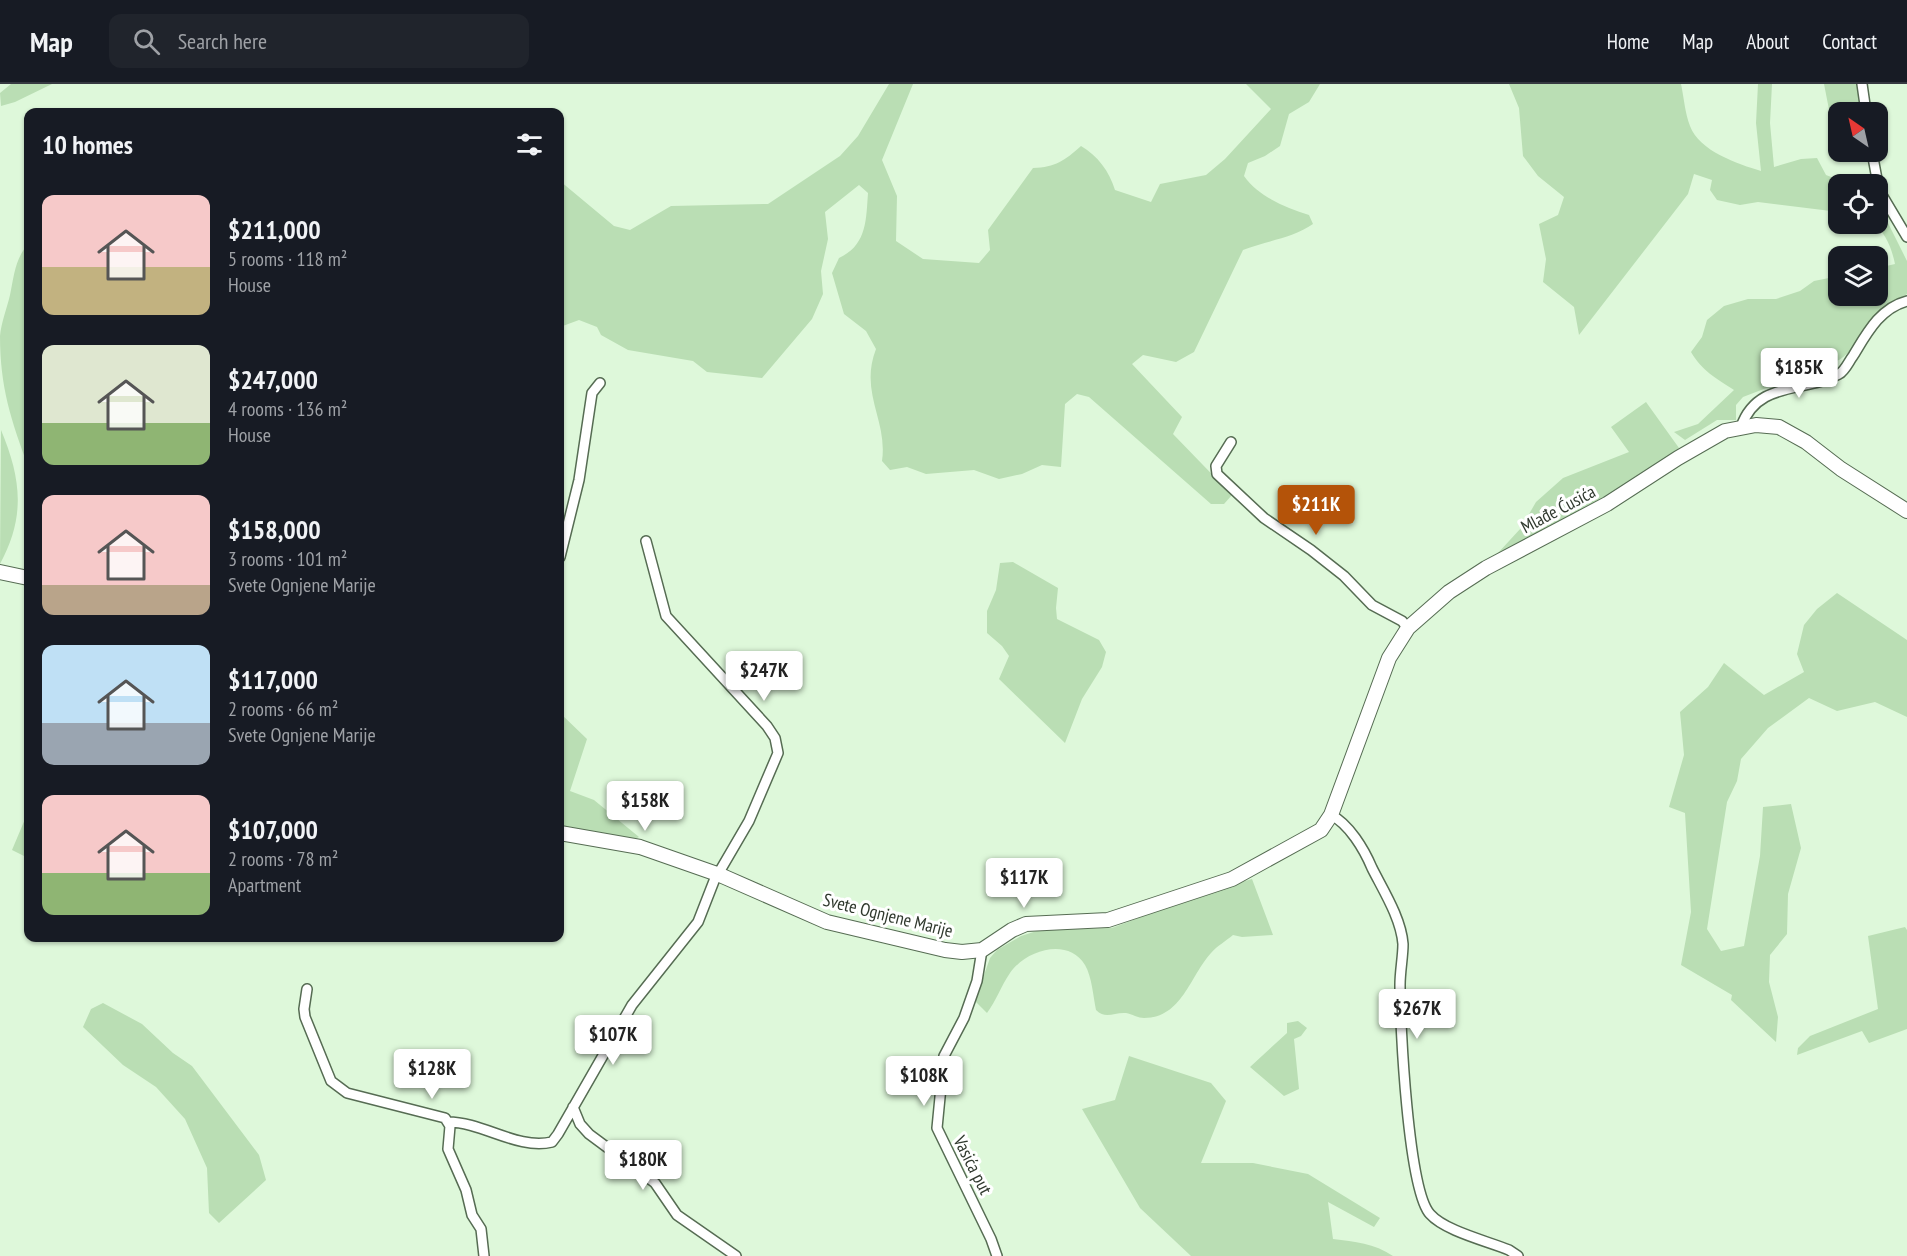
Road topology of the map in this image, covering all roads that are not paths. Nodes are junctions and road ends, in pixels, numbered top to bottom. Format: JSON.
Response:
{"nodes":[{"id":1,"x":1862,"y":84,"type":"edge"},
{"id":2,"x":1865,"y":102,"type":"edge"},
{"id":3,"x":1874,"y":162,"type":"edge"},
{"id":4,"x":1907,"y":237,"type":"edge"},
{"id":5,"x":1907,"y":301,"type":"edge"},
{"id":6,"x":600,"y":384,"type":"dead end"},
{"id":7,"x":1741,"y":427,"type":"junction"},
{"id":8,"x":1231,"y":442,"type":"dead end"},
{"id":9,"x":1907,"y":511,"type":"edge"},
{"id":10,"x":564,"y":541,"type":"edge"},
{"id":11,"x":646,"y":541,"type":"dead end"},
{"id":12,"x":0,"y":572,"type":"edge"},
{"id":13,"x":24,"y":577,"type":"edge"},
{"id":14,"x":1408,"y":628,"type":"junction"},
{"id":15,"x":1331,"y":815,"type":"junction"},
{"id":16,"x":564,"y":834,"type":"edge"},
{"id":17,"x":720,"y":874,"type":"junction"},
{"id":18,"x":982,"y":950,"type":"junction"},
{"id":19,"x":307,"y":989,"type":"dead end"},
{"id":20,"x":573,"y":1107,"type":"junction"},
{"id":21,"x":448,"y":1122,"type":"junction"},
{"id":22,"x":484,"y":1256,"type":"edge"},
{"id":23,"x":736,"y":1256,"type":"edge"},
{"id":24,"x":997,"y":1256,"type":"edge"},
{"id":25,"x":1518,"y":1256,"type":"edge"}],
"edges":[{"from":1,"to":2,"type":"street"},
{"from":3,"to":4,"type":"street"},
{"from":5,"to":7,"type":"street"},
{"from":6,"to":10,"type":"street"},
{"from":7,"to":9,"type":"street","name":"Mlađe Ćusića"},
{"from":7,"to":14,"type":"street","name":"Mlađe Ćusića"},
{"from":8,"to":14,"type":"street"},
{"from":11,"to":17,"type":"street"},
{"from":12,"to":13,"type":"street"},
{"from":14,"to":15,"type":"street","name":"Mlađe Ćusića"},
{"from":15,"to":18,"type":"street"},
{"from":15,"to":25,"type":"street"},
{"from":16,"to":17,"type":"street","name":"Svete Ognjene Marije"},
{"from":17,"to":18,"type":"street","name":"Svete Ognjene Marije"},
{"from":17,"to":20,"type":"street"},
{"from":18,"to":24,"type":"street","name":"Vasića put"},
{"from":19,"to":21,"type":"street"},
{"from":20,"to":21,"type":"street"},
{"from":20,"to":23,"type":"street"},
{"from":21,"to":22,"type":"street"}]}
